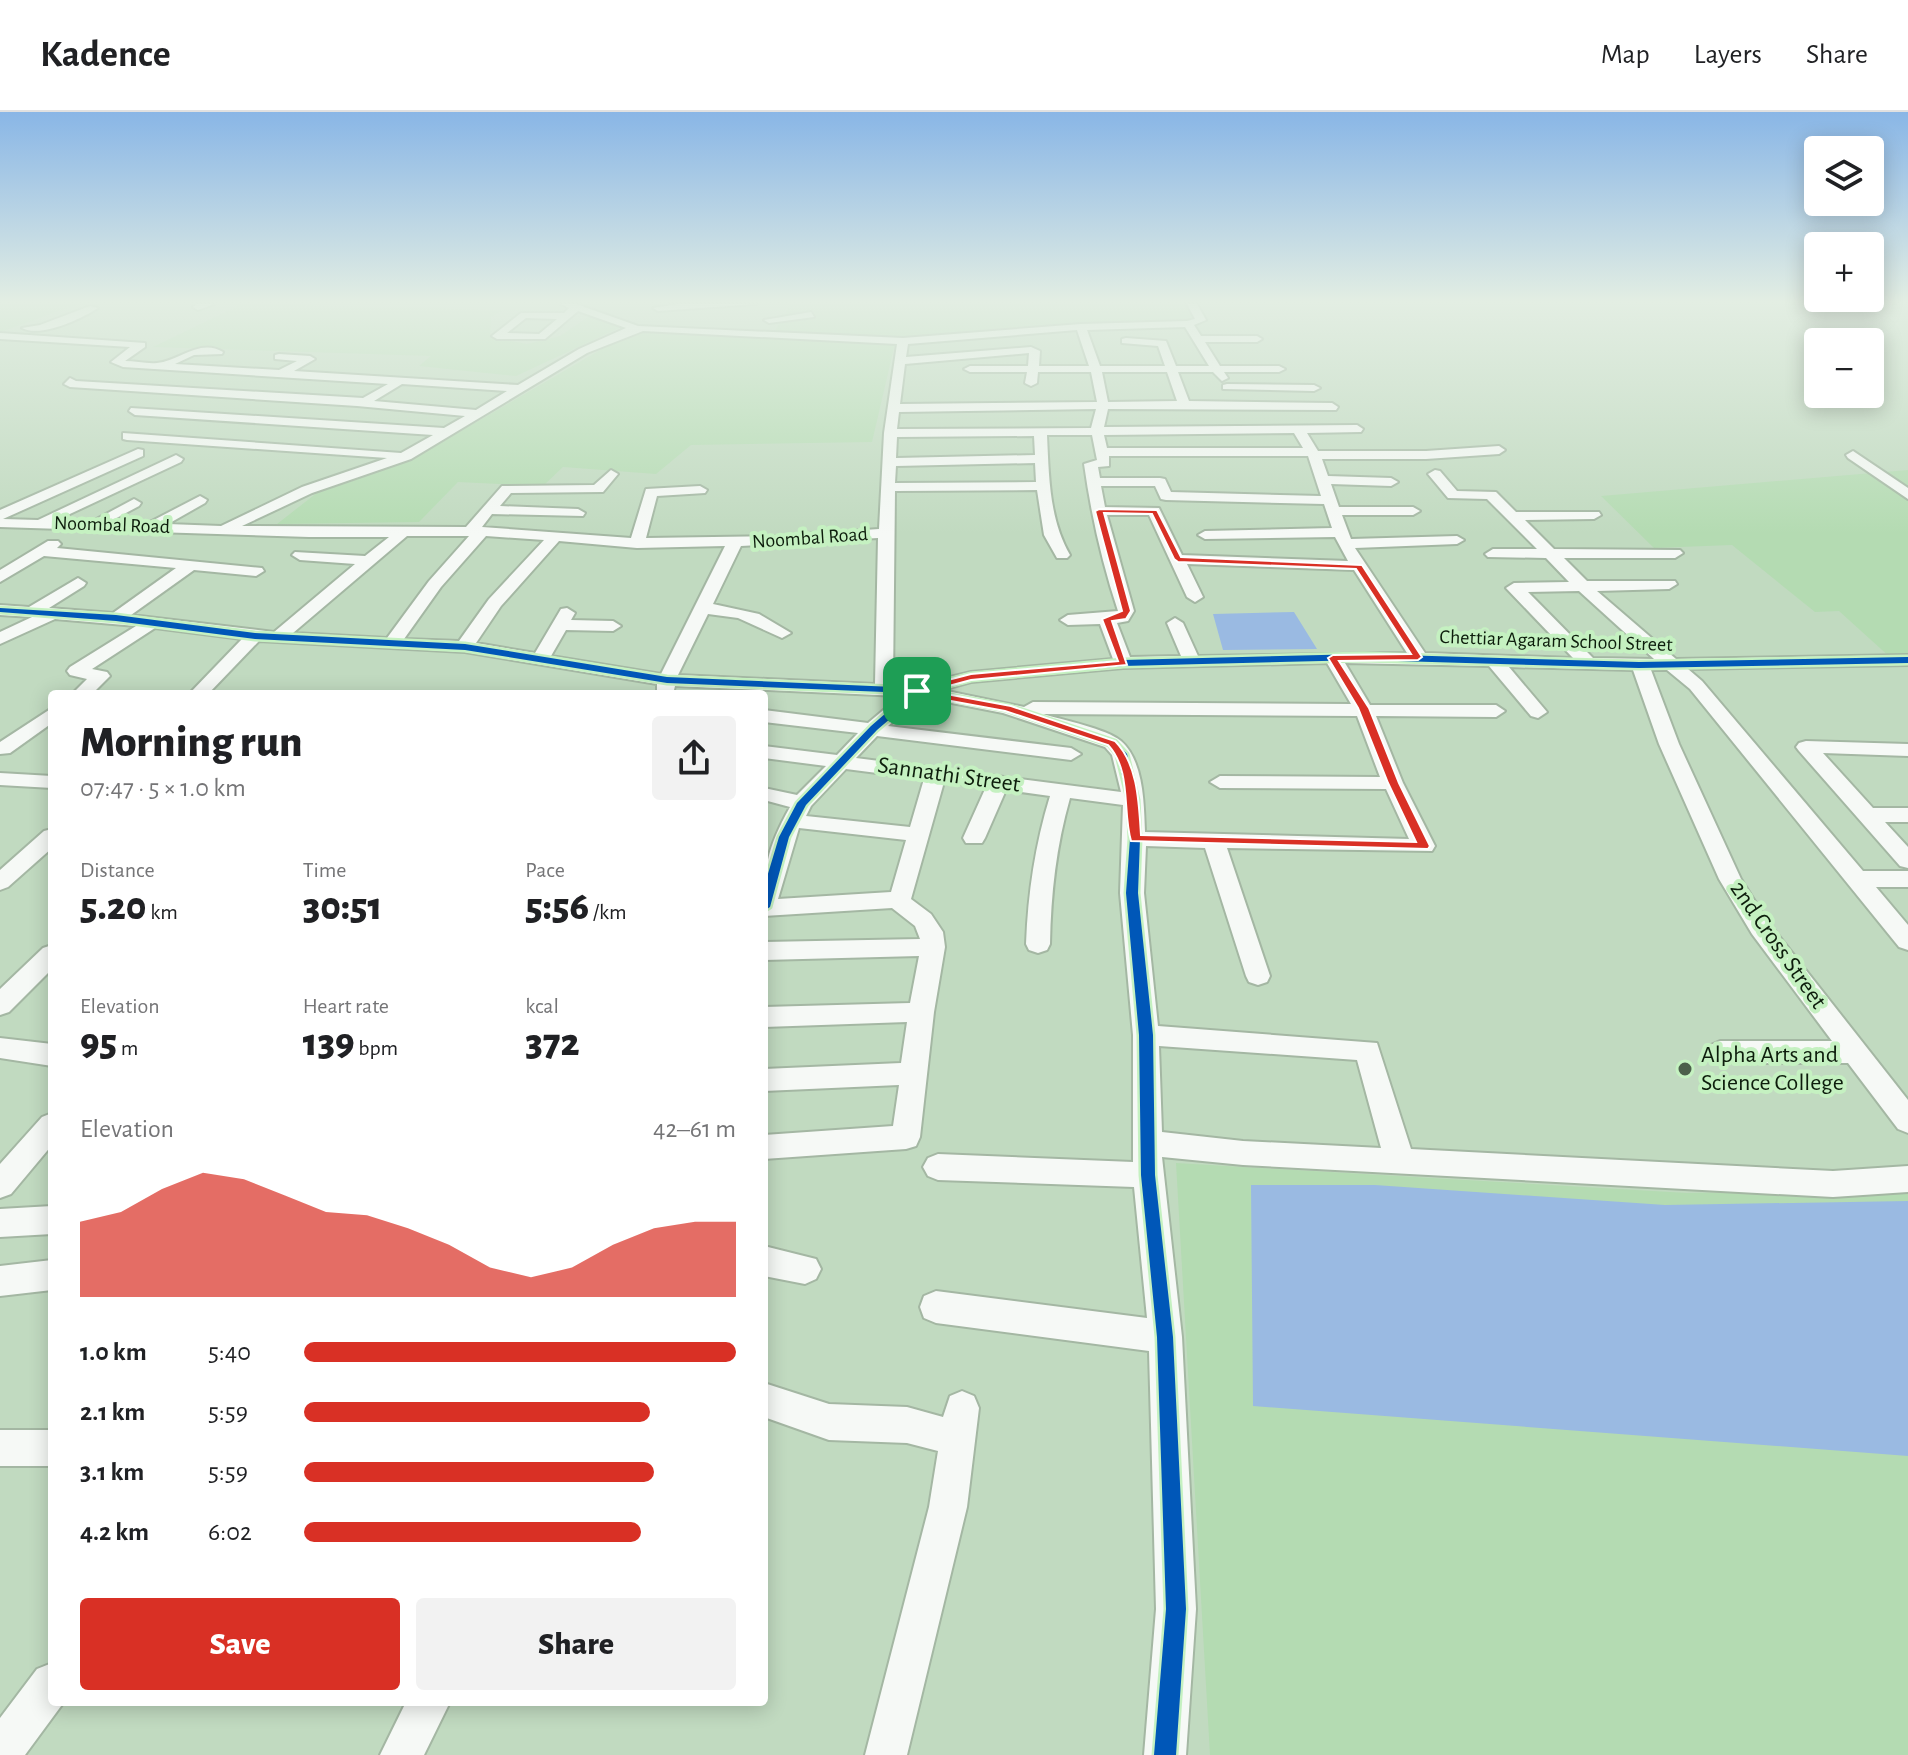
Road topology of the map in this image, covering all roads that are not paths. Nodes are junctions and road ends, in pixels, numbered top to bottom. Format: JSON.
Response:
{"nodes":[{"id":1,"x":73,"y":381,"type":"edge"},
{"id":2,"x":266,"y":381,"type":"edge"},
{"id":3,"x":378,"y":381,"type":"edge"},
{"id":4,"x":457,"y":381,"type":"edge"},
{"id":5,"x":529,"y":381,"type":"edge"},
{"id":6,"x":896,"y":381,"type":"edge"},
{"id":7,"x":967,"y":381,"type":"edge"},
{"id":8,"x":1026,"y":381,"type":"edge"},
{"id":9,"x":1098,"y":381,"type":"edge"},
{"id":10,"x":1176,"y":381,"type":"edge"},
{"id":11,"x":1224,"y":381,"type":"edge"},
{"id":12,"x":398,"y":382,"type":"junction"},
{"id":13,"x":451,"y":385,"type":"junction"},
{"id":14,"x":1227,"y":387,"type":"junction"},
{"id":15,"x":516,"y":388,"type":"junction"},
{"id":16,"x":1314,"y":388,"type":"dead end"},
{"id":17,"x":241,"y":394,"type":"junction"},
{"id":18,"x":964,"y":395,"type":"junction"},
{"id":19,"x":365,"y":402,"type":"junction"},
{"id":20,"x":1184,"y":404,"type":"junction"},
{"id":21,"x":1237,"y":404,"type":"junction"},
{"id":22,"x":1028,"y":405,"type":"junction"},
{"id":23,"x":1103,"y":405,"type":"junction"},
{"id":24,"x":1332,"y":407,"type":"dead end"},
{"id":25,"x":893,"y":408,"type":"junction"},
{"id":26,"x":135,"y":411,"type":"dead end"},
{"id":27,"x":475,"y":413,"type":"junction"},
{"id":28,"x":199,"y":416,"type":"junction"},
{"id":29,"x":329,"y":424,"type":"junction"},
{"id":30,"x":1298,"y":429,"type":"junction"},
{"id":31,"x":1335,"y":429,"type":"junction"},
{"id":32,"x":1357,"y":429,"type":"dead end"},
{"id":33,"x":1097,"y":430,"type":"junction"},
{"id":34,"x":1249,"y":430,"type":"junction"},
{"id":35,"x":1040,"y":431,"type":"junction"},
{"id":36,"x":445,"y":432,"type":"junction"},
{"id":37,"x":890,"y":433,"type":"junction"},
{"id":38,"x":127,"y":436,"type":"dead end"},
{"id":39,"x":160,"y":436,"type":"junction"},
{"id":40,"x":1343,"y":442,"type":"dead end"},
{"id":41,"x":291,"y":447,"type":"junction"},
{"id":42,"x":1499,"y":450,"type":"dead end"},
{"id":43,"x":111,"y":452,"type":"dead end"},
{"id":44,"x":1102,"y":452,"type":"junction"},
{"id":45,"x":1259,"y":452,"type":"junction"},
{"id":46,"x":1312,"y":453,"type":"junction"},
{"id":47,"x":1853,"y":455,"type":"dead end"},
{"id":48,"x":406,"y":456,"type":"junction"},
{"id":49,"x":176,"y":459,"type":"dead end"},
{"id":50,"x":1041,"y":459,"type":"junction"},
{"id":51,"x":889,"y":462,"type":"junction"},
{"id":52,"x":566,"y":474,"type":"dead end"},
{"id":53,"x":611,"y":474,"type":"dead end"},
{"id":54,"x":1435,"y":474,"type":"dead end"},
{"id":55,"x":1322,"y":480,"type":"junction"},
{"id":56,"x":1093,"y":482,"type":"junction"},
{"id":57,"x":1391,"y":482,"type":"dead end"},
{"id":58,"x":1043,"y":486,"type":"junction"},
{"id":59,"x":888,"y":487,"type":"junction"},
{"id":60,"x":554,"y":489,"type":"junction"},
{"id":61,"x":700,"y":490,"type":"dead end"},
{"id":62,"x":1908,"y":495,"type":"edge"},
{"id":63,"x":0,"y":500,"type":"edge"},
{"id":64,"x":200,"y":500,"type":"dead end"},
{"id":65,"x":134,"y":503,"type":"dead end"},
{"id":66,"x":1331,"y":506,"type":"junction"},
{"id":67,"x":487,"y":510,"type":"junction"},
{"id":68,"x":1099,"y":511,"type":"junction"},
{"id":69,"x":1413,"y":511,"type":"dead end"},
{"id":70,"x":578,"y":513,"type":"dead end"},
{"id":71,"x":0,"y":515,"type":"edge"},
{"id":72,"x":1594,"y":515,"type":"dead end"},
{"id":73,"x":1512,"y":516,"type":"junction"},
{"id":74,"x":0,"y":523,"type":"edge"},
{"id":75,"x":39,"y":523,"type":"junction"},
{"id":76,"x":90,"y":524,"type":"junction"},
{"id":77,"x":154,"y":526,"type":"junction"},
{"id":78,"x":225,"y":529,"type":"junction"},
{"id":79,"x":403,"y":532,"type":"junction"},
{"id":80,"x":475,"y":532,"type":"junction"},
{"id":81,"x":886,"y":533,"type":"junction"},
{"id":82,"x":1205,"y":535,"type":"dead end"},
{"id":83,"x":556,"y":536,"type":"junction"},
{"id":84,"x":1343,"y":538,"type":"junction"},
{"id":85,"x":1457,"y":540,"type":"dead end"},
{"id":86,"x":735,"y":542,"type":"junction"},
{"id":87,"x":637,"y":543,"type":"junction"},
{"id":88,"x":40,"y":551,"type":"junction"},
{"id":89,"x":1549,"y":553,"type":"junction"},
{"id":90,"x":1675,"y":553,"type":"dead end"},
{"id":91,"x":1493,"y":554,"type":"dead end"},
{"id":92,"x":300,"y":555,"type":"dead end"},
{"id":93,"x":1062,"y":555,"type":"dead end"},
{"id":94,"x":1178,"y":559,"type":"junction"},
{"id":95,"x":368,"y":561,"type":"junction"},
{"id":96,"x":1247,"y":562,"type":"junction"},
{"id":97,"x":189,"y":566,"type":"junction"},
{"id":98,"x":1359,"y":566,"type":"junction"},
{"id":99,"x":256,"y":571,"type":"dead end"},
{"id":100,"x":0,"y":577,"type":"edge"},
{"id":101,"x":1255,"y":582,"type":"dead end"},
{"id":102,"x":78,"y":583,"type":"dead end"},
{"id":103,"x":1669,"y":584,"type":"dead end"},
{"id":104,"x":1580,"y":585,"type":"junction"},
{"id":105,"x":1195,"y":597,"type":"dead end"},
{"id":106,"x":701,"y":609,"type":"junction"},
{"id":107,"x":0,"y":610,"type":"edge"},
{"id":108,"x":32,"y":612,"type":"junction"},
{"id":109,"x":52,"y":614,"type":"junction"},
{"id":110,"x":116,"y":618,"type":"junction"},
{"id":111,"x":1107,"y":619,"type":"junction"},
{"id":112,"x":1068,"y":620,"type":"dead end"},
{"id":113,"x":1175,"y":623,"type":"dead end"},
{"id":114,"x":150,"y":624,"type":"junction"},
{"id":115,"x":613,"y":626,"type":"dead end"},
{"id":116,"x":782,"y":633,"type":"dead end"},
{"id":117,"x":255,"y":636,"type":"junction"},
{"id":118,"x":278,"y":637,"type":"junction"},
{"id":119,"x":0,"y":639,"type":"edge"},
{"id":120,"x":392,"y":643,"type":"junction"},
{"id":121,"x":465,"y":647,"type":"junction"},
{"id":122,"x":1418,"y":657,"type":"junction"},
{"id":123,"x":1333,"y":658,"type":"junction"},
{"id":124,"x":1493,"y":659,"type":"junction"},
{"id":125,"x":540,"y":660,"type":"junction"},
{"id":126,"x":1908,"y":660,"type":"edge"},
{"id":127,"x":1192,"y":662,"type":"junction"},
{"id":128,"x":1587,"y":662,"type":"junction"},
{"id":129,"x":1123,"y":663,"type":"junction"},
{"id":130,"x":1669,"y":664,"type":"junction"},
{"id":131,"x":1639,"y":665,"type":"junction"},
{"id":132,"x":666,"y":687,"type":"edge"},
{"id":133,"x":85,"y":690,"type":"edge"},
{"id":134,"x":202,"y":690,"type":"edge"},
{"id":135,"x":884,"y":690,"type":"junction"},
{"id":136,"x":917,"y":691,"type":"junction"},
{"id":137,"x":1007,"y":708,"type":"junction"},
{"id":138,"x":1363,"y":708,"type":"junction"},
{"id":139,"x":1496,"y":711,"type":"dead end"},
{"id":140,"x":1538,"y":712,"type":"dead end"},
{"id":141,"x":768,"y":716,"type":"edge"},
{"id":142,"x":48,"y":717,"type":"edge"},
{"id":143,"x":874,"y":728,"type":"junction"},
{"id":144,"x":3,"y":749,"type":"dead end"},
{"id":145,"x":1908,"y":750,"type":"edge"},
{"id":146,"x":768,"y":752,"type":"edge"},
{"id":147,"x":1071,"y":754,"type":"dead end"},
{"id":148,"x":842,"y":761,"type":"junction"},
{"id":149,"x":936,"y":773,"type":"junction"},
{"id":150,"x":0,"y":779,"type":"edge"},
{"id":151,"x":48,"y":782,"type":"edge"},
{"id":152,"x":999,"y":782,"type":"junction"},
{"id":153,"x":1220,"y":782,"type":"dead end"},
{"id":154,"x":1393,"y":783,"type":"junction"},
{"id":155,"x":1062,"y":790,"type":"junction"},
{"id":156,"x":768,"y":799,"type":"edge"},
{"id":157,"x":1133,"y":800,"type":"junction"},
{"id":158,"x":1866,"y":815,"type":"junction"},
{"id":159,"x":1908,"y":815,"type":"edge"},
{"id":160,"x":786,"y":824,"type":"edge"},
{"id":161,"x":913,"y":834,"type":"dead end"},
{"id":162,"x":974,"y":838,"type":"dead end"},
{"id":163,"x":48,"y":839,"type":"edge"},
{"id":164,"x":1135,"y":839,"type":"junction"},
{"id":165,"x":1213,"y":840,"type":"junction"},
{"id":166,"x":1908,"y":861,"type":"edge"},
{"id":167,"x":12,"y":863,"type":"edge"},
{"id":168,"x":48,"y":864,"type":"edge"},
{"id":169,"x":1859,"y":879,"type":"junction"},
{"id":170,"x":1908,"y":879,"type":"edge"},
{"id":171,"x":0,"y":882,"type":"edge"},
{"id":172,"x":768,"y":893,"type":"edge"},
{"id":173,"x":897,"y":900,"type":"junction"},
{"id":174,"x":768,"y":908,"type":"edge"},
{"id":175,"x":1908,"y":941,"type":"edge"},
{"id":176,"x":1038,"y":944,"type":"dead end"},
{"id":177,"x":933,"y":947,"type":"junction"},
{"id":178,"x":768,"y":951,"type":"edge"},
{"id":179,"x":48,"y":958,"type":"edge"},
{"id":180,"x":1258,"y":976,"type":"dead end"},
{"id":181,"x":0,"y":1005,"type":"edge"},
{"id":182,"x":921,"y":1012,"type":"junction"},
{"id":183,"x":768,"y":1017,"type":"edge"},
{"id":184,"x":1146,"y":1035,"type":"junction"},
{"id":185,"x":0,"y":1048,"type":"edge"},
{"id":186,"x":1720,"y":1052,"type":"dead end"},
{"id":187,"x":1855,"y":1052,"type":"junction"},
{"id":188,"x":48,"y":1054,"type":"edge"},
{"id":189,"x":915,"y":1073,"type":"junction"},
{"id":190,"x":768,"y":1080,"type":"edge"},
{"id":191,"x":1908,"y":1121,"type":"edge"},
{"id":192,"x":48,"y":1130,"type":"edge"},
{"id":193,"x":768,"y":1147,"type":"edge"},
{"id":194,"x":1148,"y":1159,"type":"junction"},
{"id":195,"x":1400,"y":1162,"type":"junction"},
{"id":196,"x":938,"y":1167,"type":"dead end"},
{"id":197,"x":1908,"y":1179,"type":"edge"},
{"id":198,"x":0,"y":1185,"type":"edge"},
{"id":199,"x":48,"y":1220,"type":"edge"},
{"id":200,"x":0,"y":1223,"type":"edge"},
{"id":201,"x":768,"y":1262,"type":"edge"},
{"id":202,"x":805,"y":1269,"type":"dead end"},
{"id":203,"x":48,"y":1275,"type":"edge"},
{"id":204,"x":0,"y":1281,"type":"edge"},
{"id":205,"x":936,"y":1307,"type":"dead end"},
{"id":206,"x":1165,"y":1337,"type":"junction"},
{"id":207,"x":768,"y":1401,"type":"edge"},
{"id":208,"x":0,"y":1448,"type":"edge"},
{"id":209,"x":48,"y":1448,"type":"edge"},
{"id":210,"x":48,"y":1689,"type":"edge"},
{"id":211,"x":427,"y":1706,"type":"edge"},
{"id":212,"x":0,"y":1753,"type":"edge"},
{"id":213,"x":409,"y":1753,"type":"edge"},
{"id":214,"x":886,"y":1755,"type":"edge"},
{"id":215,"x":1165,"y":1755,"type":"edge"}],
"edges":[{"from":1,"to":17,"type":"street"},
{"from":2,"to":17,"type":"street"},
{"from":3,"to":12,"type":"street"},
{"from":4,"to":13,"type":"street"},
{"from":5,"to":15,"type":"street","name":"Noombal Road"},
{"from":6,"to":25,"type":"street","name":"Noombal Road"},
{"from":7,"to":18,"type":"street"},
{"from":8,"to":22,"type":"street"},
{"from":9,"to":23,"type":"street"},
{"from":10,"to":20,"type":"street"},
{"from":11,"to":14,"type":"street"},
{"from":12,"to":13,"type":"street"},
{"from":12,"to":19,"type":"street"},
{"from":13,"to":15,"type":"street"},
{"from":14,"to":16,"type":"street"},
{"from":14,"to":21,"type":"street"},
{"from":15,"to":27,"type":"street","name":"Noombal Road"},
{"from":17,"to":19,"type":"street"},
{"from":17,"to":28,"type":"street"},
{"from":18,"to":22,"type":"street"},
{"from":18,"to":25,"type":"street"},
{"from":19,"to":27,"type":"street"},
{"from":20,"to":21,"type":"street"},
{"from":20,"to":23,"type":"street"},
{"from":21,"to":24,"type":"street"},
{"from":21,"to":34,"type":"street"},
{"from":22,"to":23,"type":"street"},
{"from":23,"to":33,"type":"street"},
{"from":25,"to":37,"type":"street","name":"Noombal Road"},
{"from":26,"to":28,"type":"street"},
{"from":27,"to":36,"type":"street","name":"Noombal Road"},
{"from":28,"to":29,"type":"street"},
{"from":28,"to":39,"type":"street"},
{"from":29,"to":36,"type":"street"},
{"from":29,"to":41,"type":"street"},
{"from":30,"to":31,"type":"street"},
{"from":30,"to":34,"type":"street"},
{"from":30,"to":46,"type":"street"},
{"from":31,"to":32,"type":"street"},
{"from":31,"to":40,"type":"street"},
{"from":33,"to":34,"type":"street"},
{"from":33,"to":35,"type":"street"},
{"from":33,"to":44,"type":"street"},
{"from":34,"to":45,"type":"street"},
{"from":35,"to":37,"type":"street"},
{"from":35,"to":50,"type":"street"},
{"from":36,"to":48,"type":"street","name":"Noombal Road"},
{"from":37,"to":51,"type":"street","name":"Noombal Road"},
{"from":38,"to":39,"type":"street"},
{"from":39,"to":41,"type":"street"},
{"from":39,"to":71,"type":"street"},
{"from":41,"to":48,"type":"street"},
{"from":42,"to":46,"type":"street"},
{"from":43,"to":63,"type":"street"},
{"from":44,"to":45,"type":"street"},
{"from":44,"to":56,"type":"street"},
{"from":45,"to":46,"type":"street"},
{"from":46,"to":55,"type":"street"},
{"from":47,"to":62,"type":"street"},
{"from":48,"to":78,"type":"street","name":"Noombal Road"},
{"from":49,"to":75,"type":"street"},
{"from":50,"to":51,"type":"street"},
{"from":50,"to":58,"type":"street"},
{"from":51,"to":59,"type":"street","name":"Noombal Road"},
{"from":52,"to":60,"type":"street"},
{"from":53,"to":60,"type":"street"},
{"from":54,"to":73,"type":"street"},
{"from":55,"to":57,"type":"street"},
{"from":55,"to":66,"type":"street"},
{"from":56,"to":66,"type":"street"},
{"from":56,"to":68,"type":"street"},
{"from":58,"to":59,"type":"street"},
{"from":58,"to":93,"type":"street"},
{"from":59,"to":81,"type":"street","name":"Noombal Road"},
{"from":60,"to":67,"type":"street"},
{"from":61,"to":87,"type":"street"},
{"from":64,"to":77,"type":"street"},
{"from":65,"to":76,"type":"street"},
{"from":66,"to":69,"type":"street"},
{"from":66,"to":84,"type":"street"},
{"from":67,"to":70,"type":"street"},
{"from":67,"to":80,"type":"street"},
{"from":68,"to":94,"type":"street"},
{"from":68,"to":111,"type":"street"},
{"from":72,"to":73,"type":"street"},
{"from":73,"to":89,"type":"street"},
{"from":74,"to":75,"type":"street","name":"Noombal Road"},
{"from":75,"to":76,"type":"street","name":"Noombal Road"},
{"from":76,"to":77,"type":"street","name":"Noombal Road"},
{"from":76,"to":88,"type":"street"},
{"from":77,"to":78,"type":"street","name":"Noombal Road"},
{"from":78,"to":79,"type":"street","name":"Noombal Road"},
{"from":79,"to":80,"type":"street","name":"Noombal Road"},
{"from":79,"to":95,"type":"street"},
{"from":80,"to":83,"type":"street","name":"Noombal Road"},
{"from":80,"to":120,"type":"street"},
{"from":81,"to":86,"type":"street","name":"Noombal Road"},
{"from":81,"to":135,"type":"street"},
{"from":82,"to":84,"type":"street"},
{"from":83,"to":87,"type":"street","name":"Noombal Road"},
{"from":83,"to":121,"type":"street"},
{"from":84,"to":85,"type":"street"},
{"from":84,"to":98,"type":"street"},
{"from":86,"to":87,"type":"street","name":"Noombal Road"},
{"from":86,"to":106,"type":"street"},
{"from":88,"to":97,"type":"street"},
{"from":88,"to":100,"type":"street"},
{"from":89,"to":90,"type":"street"},
{"from":89,"to":91,"type":"street"},
{"from":89,"to":104,"type":"street"},
{"from":92,"to":95,"type":"street"},
{"from":94,"to":96,"type":"street"},
{"from":94,"to":105,"type":"street"},
{"from":95,"to":118,"type":"street"},
{"from":96,"to":98,"type":"street"},
{"from":96,"to":101,"type":"street"},
{"from":97,"to":99,"type":"street"},
{"from":97,"to":110,"type":"street"},
{"from":98,"to":122,"type":"street"},
{"from":102,"to":108,"type":"street"},
{"from":103,"to":104,"type":"street"},
{"from":104,"to":128,"type":"street"},
{"from":104,"to":130,"type":"street"},
{"from":106,"to":116,"type":"street"},
{"from":106,"to":132,"type":"street"},
{"from":107,"to":108,"type":"street"},
{"from":108,"to":109,"type":"street"},
{"from":109,"to":110,"type":"street"},
{"from":109,"to":119,"type":"street"},
{"from":110,"to":114,"type":"street"},
{"from":111,"to":112,"type":"street"},
{"from":111,"to":129,"type":"street"},
{"from":113,"to":127,"type":"street"},
{"from":114,"to":117,"type":"street"},
{"from":114,"to":133,"type":"street"},
{"from":115,"to":125,"type":"street"},
{"from":117,"to":118,"type":"street"},
{"from":117,"to":134,"type":"street"},
{"from":118,"to":120,"type":"street"},
{"from":120,"to":121,"type":"street"},
{"from":121,"to":125,"type":"street"},
{"from":122,"to":123,"type":"street","name":"Chettiar Agaram School Street"},
{"from":122,"to":124,"type":"street","name":"Chettiar Agaram School Street"},
{"from":123,"to":127,"type":"street","name":"Chettiar Agaram School Street"},
{"from":123,"to":138,"type":"street"},
{"from":124,"to":128,"type":"street","name":"Chettiar Agaram School Street"},
{"from":124,"to":140,"type":"street"},
{"from":125,"to":132,"type":"street"},
{"from":126,"to":130,"type":"street","name":"Chettiar Agaram School Street"},
{"from":127,"to":129,"type":"street","name":"Chettiar Agaram School Street"},
{"from":128,"to":131,"type":"street","name":"Chettiar Agaram School Street"},
{"from":129,"to":136,"type":"street","name":"Chettiar Agaram School Street"},
{"from":130,"to":131,"type":"street","name":"Chettiar Agaram School Street"},
{"from":130,"to":169,"type":"street"},
{"from":131,"to":187,"type":"street","name":"2nd Cross Street"},
{"from":132,"to":135,"type":"street"},
{"from":135,"to":136,"type":"street"},
{"from":136,"to":137,"type":"street"},
{"from":136,"to":143,"type":"street"},
{"from":137,"to":138,"type":"street"},
{"from":137,"to":157,"type":"street"},
{"from":138,"to":139,"type":"street"},
{"from":138,"to":154,"type":"street"},
{"from":141,"to":143,"type":"street"},
{"from":142,"to":144,"type":"street"},
{"from":143,"to":147,"type":"street"},
{"from":143,"to":148,"type":"street"},
{"from":145,"to":158,"type":"street"},
{"from":146,"to":148,"type":"street","name":"Sannathi Street"},
{"from":148,"to":149,"type":"street","name":"Sannathi Street"},
{"from":148,"to":160,"type":"street"},
{"from":149,"to":152,"type":"street","name":"Sannathi Street"},
{"from":149,"to":173,"type":"street"},
{"from":150,"to":151,"type":"street"},
{"from":152,"to":155,"type":"street","name":"Sannathi Street"},
{"from":152,"to":162,"type":"street"},
{"from":153,"to":154,"type":"street"},
{"from":154,"to":165,"type":"street"},
{"from":155,"to":157,"type":"street","name":"Sannathi Street"},
{"from":155,"to":176,"type":"street"},
{"from":156,"to":160,"type":"street"},
{"from":157,"to":164,"type":"street"},
{"from":158,"to":159,"type":"street"},
{"from":158,"to":166,"type":"street"},
{"from":160,"to":161,"type":"street"},
{"from":160,"to":172,"type":"street"},
{"from":163,"to":167,"type":"street"},
{"from":164,"to":165,"type":"street"},
{"from":164,"to":184,"type":"street"},
{"from":165,"to":180,"type":"street"},
{"from":167,"to":168,"type":"street"},
{"from":167,"to":171,"type":"street"},
{"from":169,"to":170,"type":"street"},
{"from":169,"to":175,"type":"street"},
{"from":173,"to":174,"type":"street"},
{"from":173,"to":177,"type":"street"},
{"from":177,"to":178,"type":"street"},
{"from":177,"to":182,"type":"street"},
{"from":179,"to":181,"type":"street"},
{"from":182,"to":183,"type":"street"},
{"from":182,"to":189,"type":"street"},
{"from":184,"to":194,"type":"street"},
{"from":184,"to":195,"type":"street"},
{"from":185,"to":188,"type":"street"},
{"from":186,"to":187,"type":"street"},
{"from":187,"to":191,"type":"street","name":"2nd Cross Street"},
{"from":189,"to":190,"type":"street"},
{"from":189,"to":193,"type":"street"},
{"from":192,"to":198,"type":"street"},
{"from":194,"to":195,"type":"street"},
{"from":194,"to":196,"type":"street"},
{"from":194,"to":206,"type":"street"},
{"from":195,"to":197,"type":"street"},
{"from":199,"to":200,"type":"street"},
{"from":201,"to":202,"type":"street"},
{"from":203,"to":204,"type":"street"},
{"from":205,"to":206,"type":"street"},
{"from":206,"to":215,"type":"street"},
{"from":207,"to":214,"type":"street"},
{"from":208,"to":209,"type":"street"},
{"from":210,"to":212,"type":"street"},
{"from":211,"to":213,"type":"street"}]}
